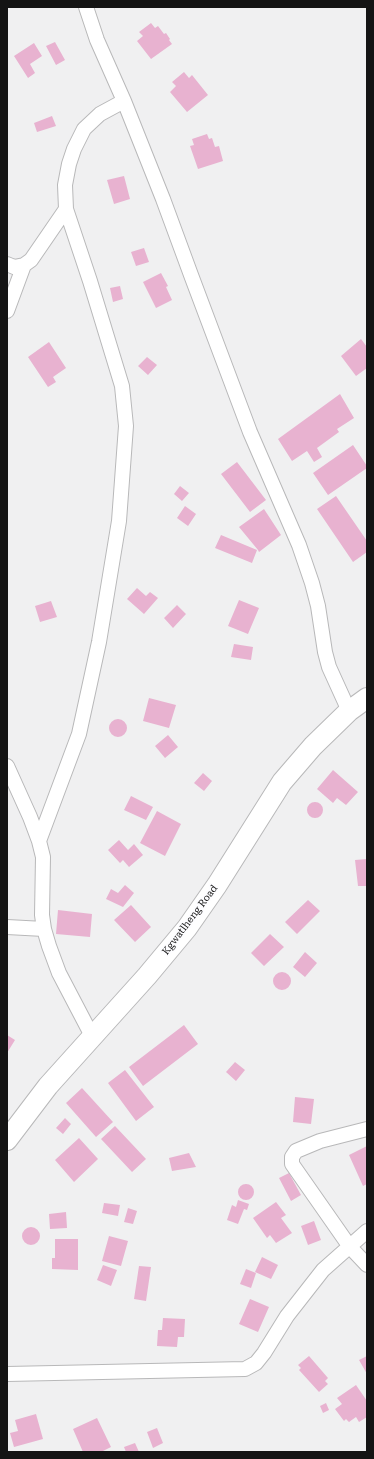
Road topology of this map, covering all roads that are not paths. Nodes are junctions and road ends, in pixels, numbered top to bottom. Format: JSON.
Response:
{"nodes":[{"id":1,"x":86,"y":7,"type":"edge"},
{"id":2,"x":124,"y":101,"type":"junction"},
{"id":3,"x":66,"y":209,"type":"junction"},
{"id":4,"x":7,"y":264,"type":"edge"},
{"id":5,"x":24,"y":265,"type":"junction"},
{"id":6,"x":7,"y":311,"type":"edge"},
{"id":7,"x":367,"y":698,"type":"edge"},
{"id":8,"x":350,"y":711,"type":"junction"},
{"id":9,"x":7,"y":766,"type":"edge"},
{"id":10,"x":40,"y":841,"type":"junction"},
{"id":11,"x":7,"y":927,"type":"edge"},
{"id":12,"x":44,"y":929,"type":"junction"},
{"id":13,"x":92,"y":1036,"type":"junction"},
{"id":14,"x":367,"y":1129,"type":"edge"},
{"id":15,"x":7,"y":1140,"type":"edge"},
{"id":16,"x":367,"y":1231,"type":"edge"},
{"id":17,"x":350,"y":1247,"type":"junction"},
{"id":18,"x":367,"y":1265,"type":"edge"},
{"id":19,"x":7,"y":1374,"type":"edge"}],
"edges":[{"from":1,"to":2,"type":"street"},
{"from":2,"to":3,"type":"street"},
{"from":2,"to":8,"type":"street"},
{"from":3,"to":5,"type":"street"},
{"from":3,"to":10,"type":"street"},
{"from":4,"to":5,"type":"street"},
{"from":5,"to":6,"type":"street"},
{"from":7,"to":8,"type":"street","name":"Kgwatlheng Road"},
{"from":8,"to":13,"type":"street","name":"Kgwatlheng Road"},
{"from":9,"to":10,"type":"street"},
{"from":10,"to":12,"type":"street"},
{"from":11,"to":12,"type":"street"},
{"from":12,"to":13,"type":"street"},
{"from":13,"to":15,"type":"street","name":"Kgwatlheng Road"},
{"from":14,"to":17,"type":"street"},
{"from":16,"to":17,"type":"street"},
{"from":17,"to":18,"type":"street"},
{"from":17,"to":19,"type":"street"}]}
